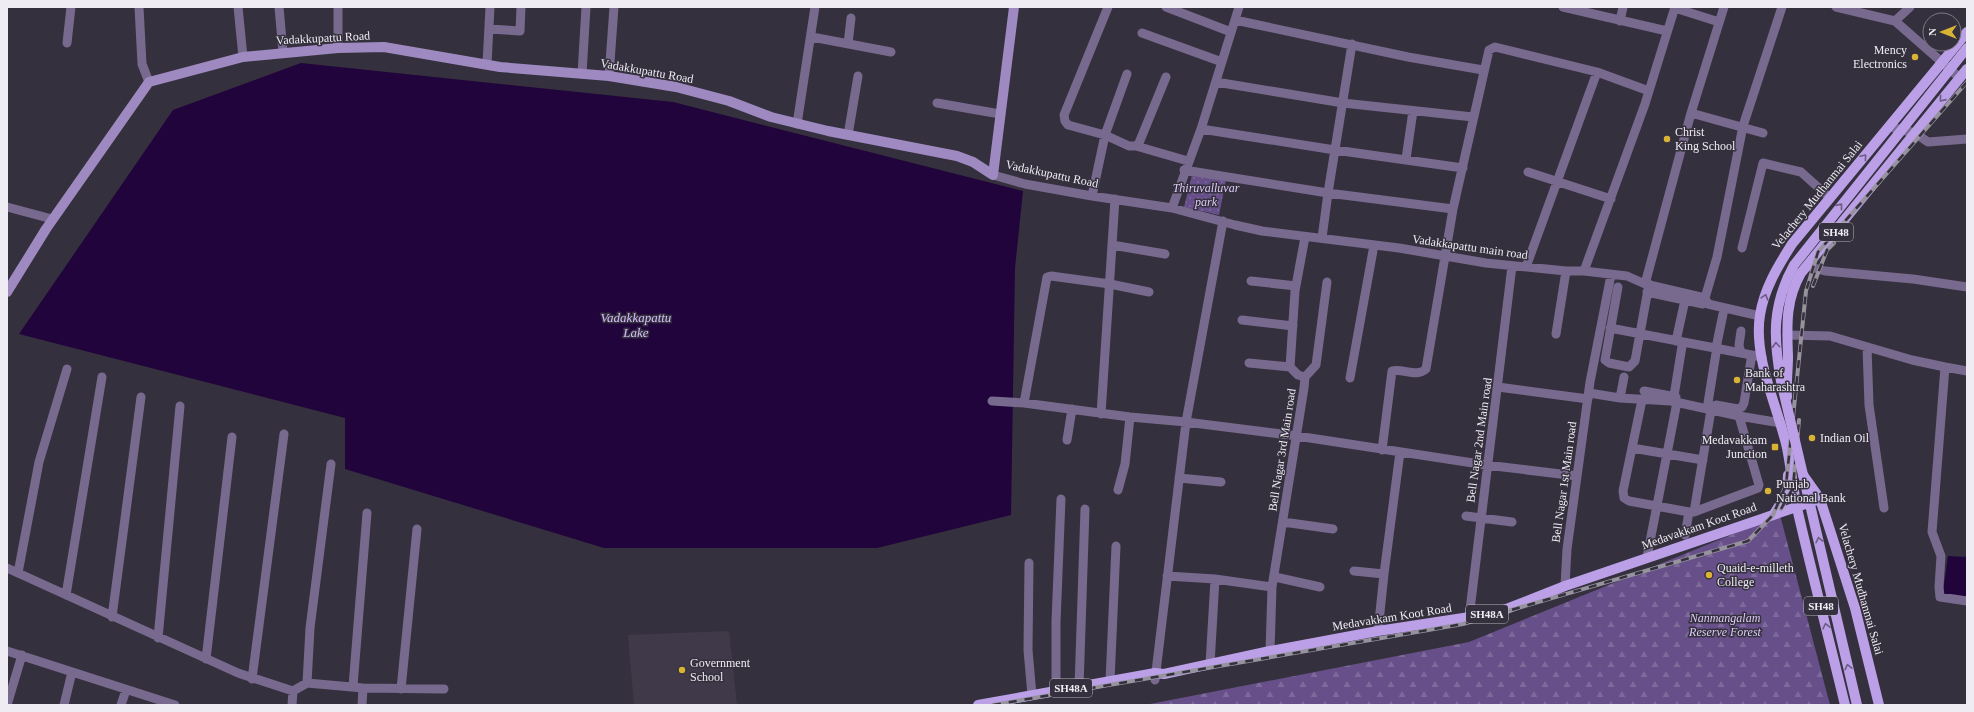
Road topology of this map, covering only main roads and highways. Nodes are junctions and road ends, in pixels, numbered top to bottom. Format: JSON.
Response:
{"nodes":[{"id":1,"x":1967,"y":32,"type":"edge"},
{"id":2,"x":1967,"y":48,"type":"edge"},
{"id":3,"x":1967,"y":69,"type":"edge"},
{"id":4,"x":1771,"y":281,"type":"junction"},
{"id":5,"x":1793,"y":289,"type":"junction"},
{"id":6,"x":1787,"y":449,"type":"junction"},
{"id":7,"x":1820,"y":499,"type":"junction"},
{"id":8,"x":1797,"y":506,"type":"junction"},
{"id":9,"x":1774,"y":514,"type":"junction"},
{"id":10,"x":1158,"y":676,"type":"junction"},
{"id":11,"x":978,"y":705,"type":"edge"},
{"id":12,"x":1005,"y":705,"type":"edge"},
{"id":13,"x":1845,"y":705,"type":"edge"},
{"id":14,"x":1857,"y":705,"type":"edge"},
{"id":15,"x":1879,"y":705,"type":"edge"}],
"edges":[{"from":4,"to":1,"type":"main road","name":"Velachery Mudhanmai Salai","number":"SH48","one_way":true},
{"from":14,"to":2,"type":"main road","one_way":true,"bridge":true},
{"from":3,"to":5,"type":"main road","name":"Velachery Mudhanmai Salai","number":"SH48","one_way":true},
{"from":4,"to":5,"type":"main road"},
{"from":6,"to":4,"type":"main road","name":"Velachery Mudhanmai Salai","number":"SH48","one_way":true},
{"from":5,"to":7,"type":"main road","name":"Velachery Mudhanmai Salai","number":"SH48"},
{"from":6,"to":8,"type":"main road","name":"Velachery Mudhanmai Salai","number":"SH48"},
{"from":6,"to":9,"type":"main road"},
{"from":7,"to":8,"type":"main road","name":"Medavakkam Koot Road","number":"SH48A"},
{"from":7,"to":15,"type":"main road","name":"Velachery Mudhanmai Salai","number":"SH48"},
{"from":8,"to":9,"type":"main road","name":"Medavakkam Koot Road","number":"SH48A"},
{"from":13,"to":8,"type":"main road","name":"Velachery Mudhanmai Salai","number":"SH48","one_way":true},
{"from":9,"to":10,"type":"main road","name":"Medavakkam Koot Road","number":"SH48A"},
{"from":10,"to":11,"type":"main road","name":"Medavakkam Koot Road","number":"SH48A"},
{"from":10,"to":12,"type":"main road","number":"SH48A"}]}
